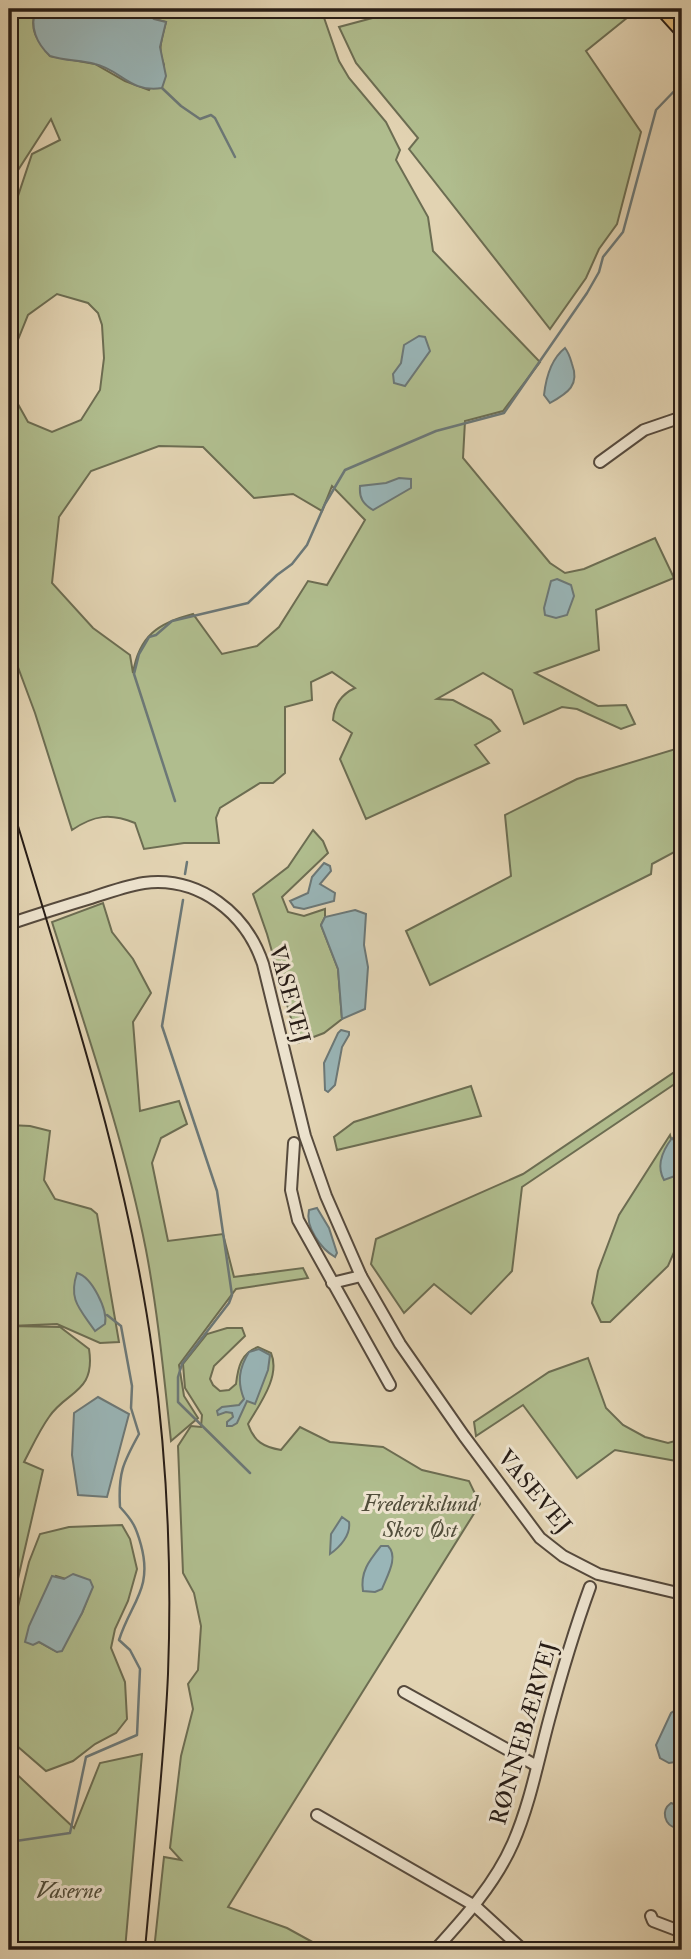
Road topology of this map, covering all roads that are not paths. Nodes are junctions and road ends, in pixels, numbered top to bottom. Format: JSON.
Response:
{"nodes":[{"id":1,"x":663,"y":9,"type":"edge"},
{"id":2,"x":682,"y":30,"type":"edge"},
{"id":3,"x":682,"y":417,"type":"edge"},
{"id":4,"x":600,"y":462,"type":"dead end"},
{"id":5,"x":9,"y":924,"type":"edge"},
{"id":6,"x":294,"y":1143,"type":"dead end"},
{"id":7,"x":361,"y":1276,"type":"junction"},
{"id":8,"x":332,"y":1283,"type":"junction"},
{"id":9,"x":390,"y":1385,"type":"dead end"},
{"id":10,"x":590,"y":1587,"type":"dead end"},
{"id":11,"x":682,"y":1594,"type":"edge"},
{"id":12,"x":404,"y":1692,"type":"dead end"},
{"id":13,"x":537,"y":1766,"type":"junction"},
{"id":14,"x":317,"y":1815,"type":"dead end"},
{"id":15,"x":475,"y":1906,"type":"junction"},
{"id":16,"x":651,"y":1916,"type":"dead end"},
{"id":17,"x":682,"y":1932,"type":"edge"},
{"id":18,"x":435,"y":1950,"type":"edge"},
{"id":19,"x":523,"y":1950,"type":"edge"}],
"edges":[{"from":1,"to":2,"type":"main road"},
{"from":3,"to":4,"type":"street"},
{"from":5,"to":7,"type":"street","name":"VASEVEJ"},
{"from":6,"to":8,"type":"street"},
{"from":7,"to":8,"type":"street"},
{"from":7,"to":11,"type":"street","name":"VASEVEJ"},
{"from":8,"to":9,"type":"street"},
{"from":10,"to":13,"type":"street","name":"RØNNEBÆRVEJ"},
{"from":12,"to":13,"type":"street"},
{"from":13,"to":15,"type":"street","name":"RØNNEBÆRVEJ"},
{"from":14,"to":15,"type":"street"},
{"from":15,"to":18,"type":"street","name":"RØNNEBÆRVEJ"},
{"from":15,"to":19,"type":"street"},
{"from":16,"to":17,"type":"street"}]}
